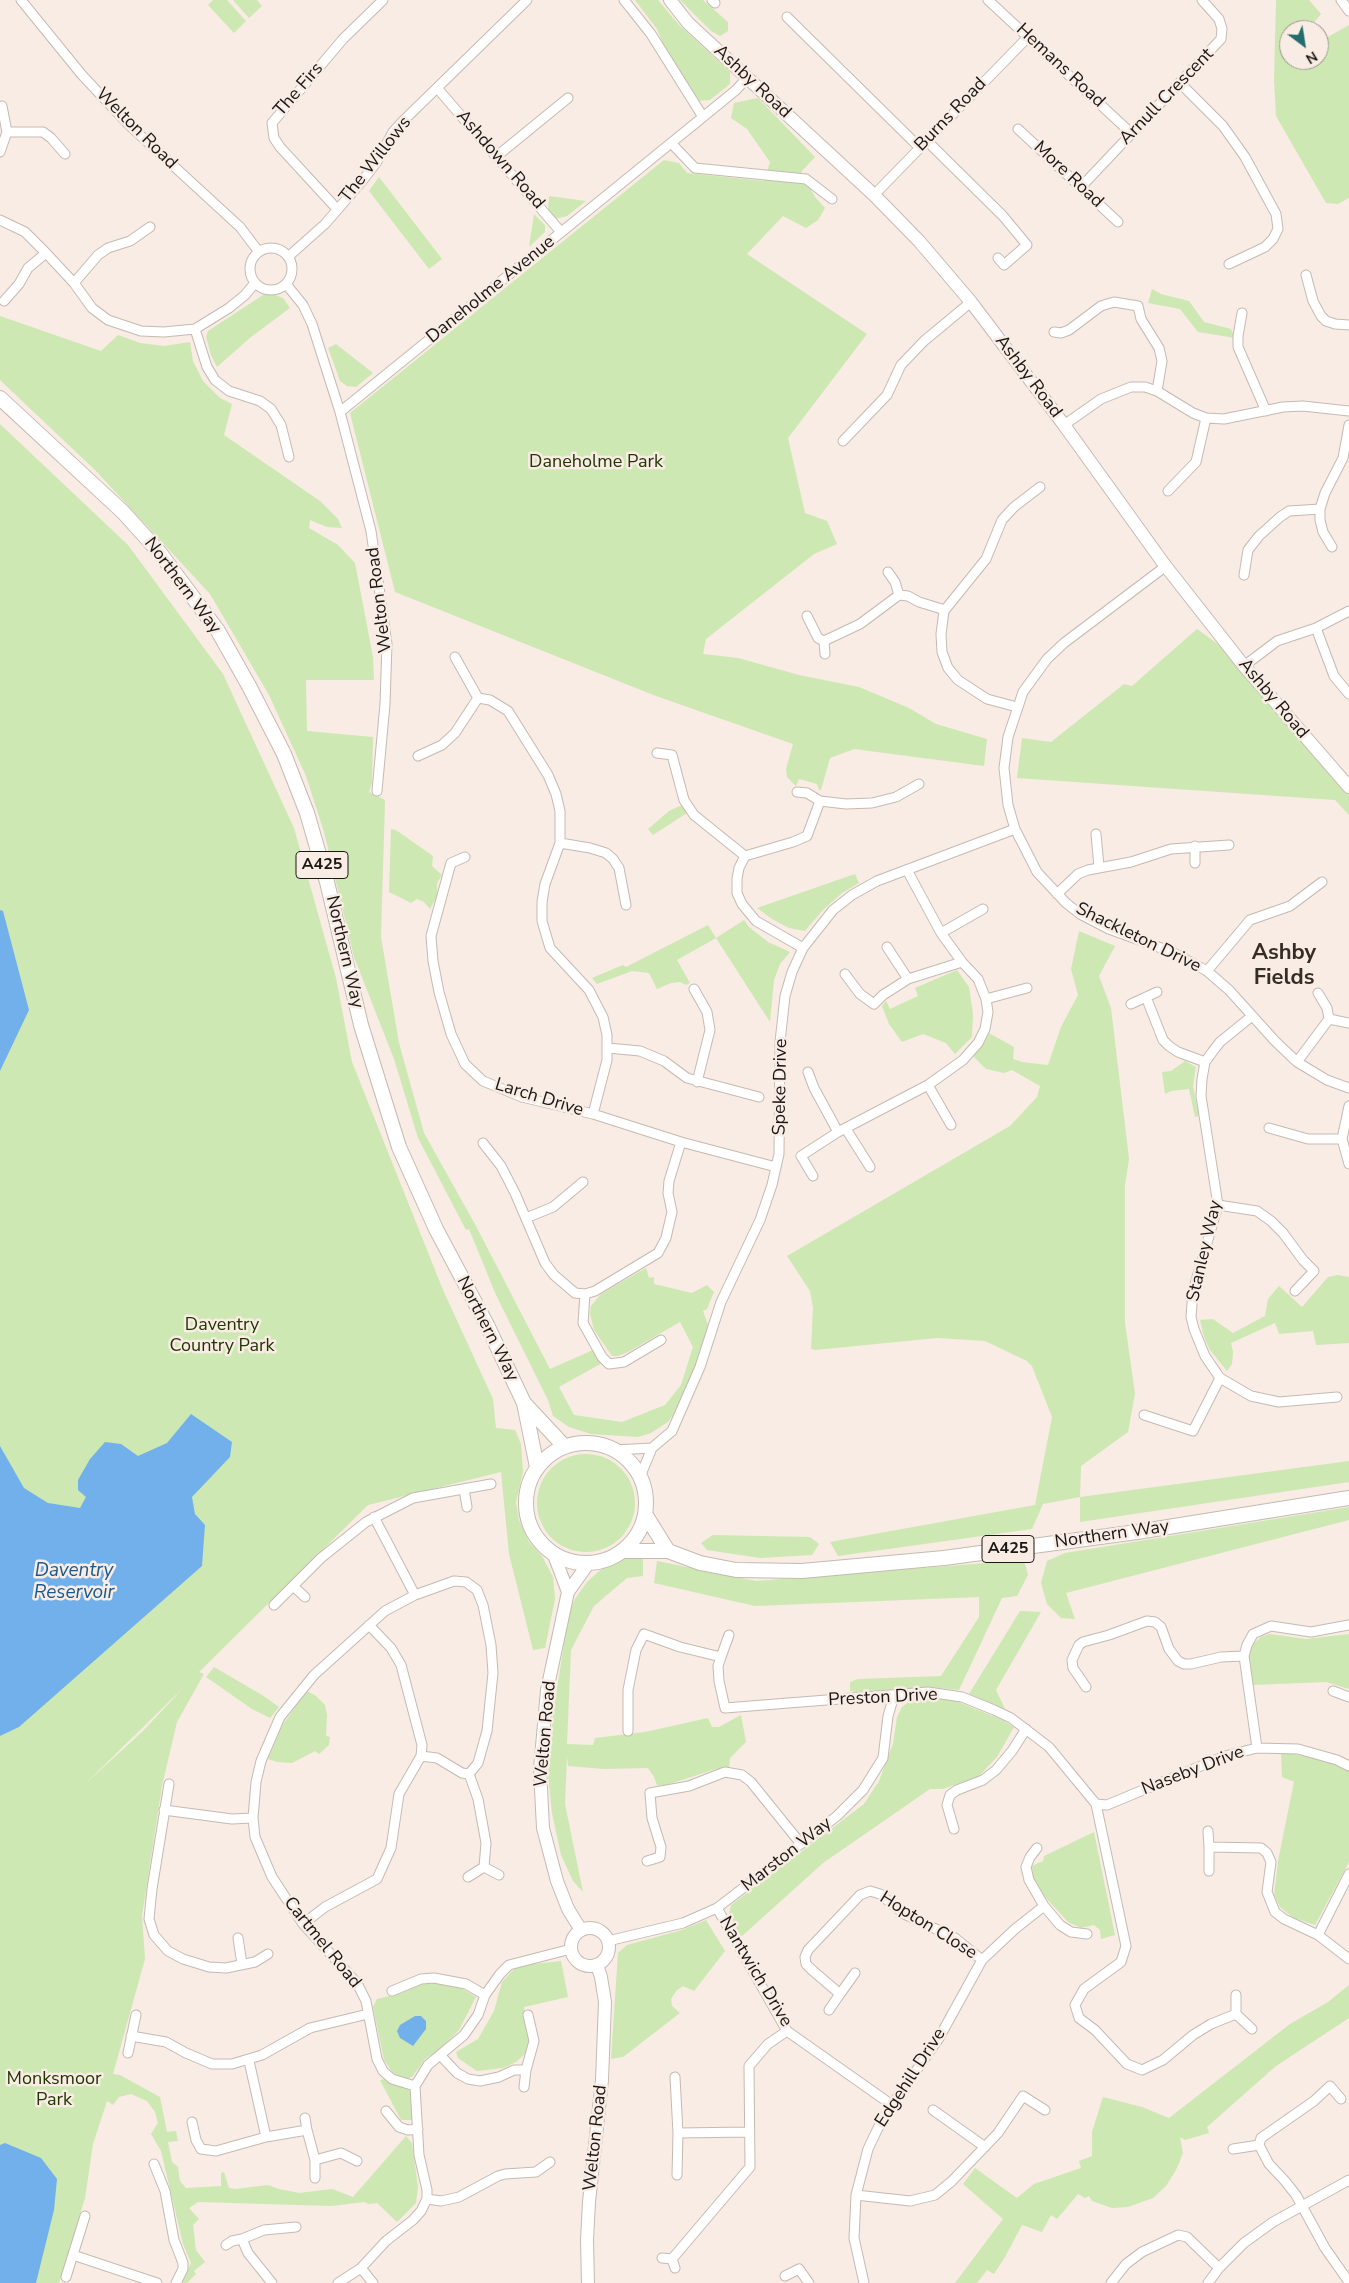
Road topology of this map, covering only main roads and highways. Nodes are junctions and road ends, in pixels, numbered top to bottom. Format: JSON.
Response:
{"nodes":[{"id":1,"x":0,"y":398,"type":"edge"},
{"id":2,"x":524,"y":1403,"type":"junction"},
{"id":3,"x":565,"y":1446,"type":"junction"},
{"id":4,"x":537,"y":1467,"type":"junction"},
{"id":5,"x":1349,"y":1498,"type":"edge"},
{"id":6,"x":645,"y":1514,"type":"junction"},
{"id":7,"x":622,"y":1551,"type":"junction"},
{"id":8,"x":668,"y":1551,"type":"junction"}],
"edges":[{"from":1,"to":2,"type":"main road","name":"Northern Way","number":"A425"},
{"from":2,"to":3,"type":"main road","number":"A425"},
{"from":2,"to":4,"type":"main road","number":"A425"},
{"from":3,"to":4,"type":"main road"},
{"from":3,"to":6,"type":"main road"},
{"from":4,"to":7,"type":"main road"},
{"from":5,"to":8,"type":"main road","name":"Northern Way","number":"A425"},
{"from":6,"to":7,"type":"main road"},
{"from":6,"to":8,"type":"main road"},
{"from":7,"to":8,"type":"main road","number":"A425"}]}
